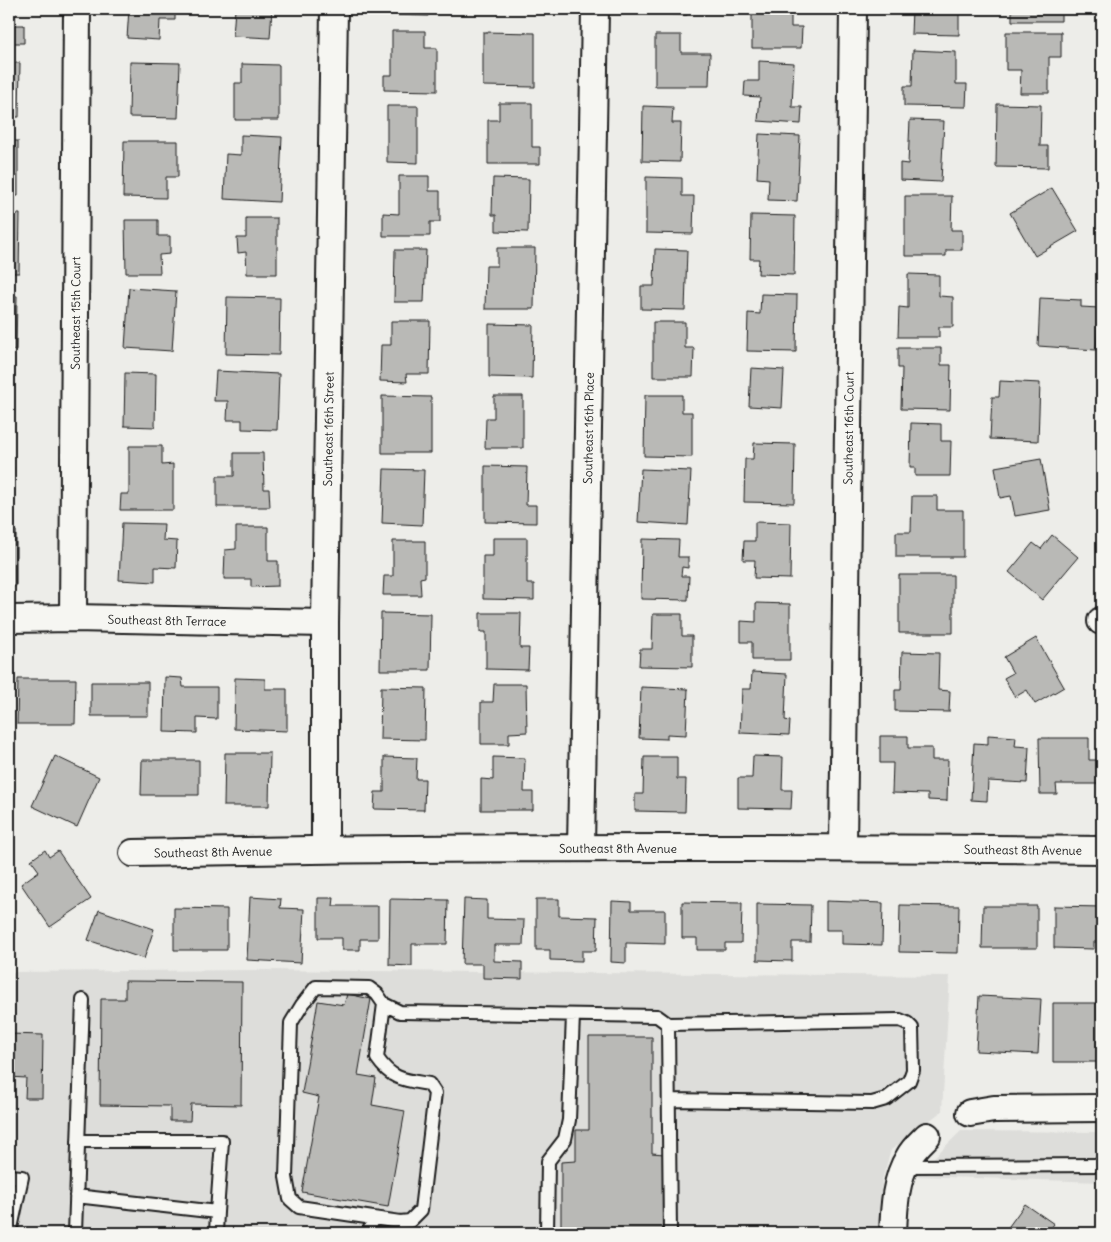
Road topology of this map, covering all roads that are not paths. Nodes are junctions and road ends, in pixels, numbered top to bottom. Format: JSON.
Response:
{"nodes":[{"id":1,"x":77,"y":9,"type":"edge"},
{"id":2,"x":334,"y":9,"type":"edge"},
{"id":3,"x":595,"y":9,"type":"edge"},
{"id":4,"x":853,"y":9,"type":"edge"},
{"id":5,"x":73,"y":618,"type":"junction"},
{"id":6,"x":9,"y":619,"type":"edge"},
{"id":7,"x":325,"y":623,"type":"junction"},
{"id":8,"x":582,"y":848,"type":"junction"},
{"id":9,"x":843,"y":848,"type":"junction"},
{"id":10,"x":325,"y":849,"type":"junction"},
{"id":11,"x":1102,"y":850,"type":"edge"},
{"id":12,"x":133,"y":853,"type":"dead end"},
{"id":13,"x":83,"y":1000,"type":"dead end"},
{"id":14,"x":384,"y":1004,"type":"junction"},
{"id":15,"x":573,"y":1015,"type":"junction"},
{"id":16,"x":668,"y":1024,"type":"junction"},
{"id":17,"x":669,"y":1100,"type":"junction"},
{"id":18,"x":1102,"y":1108,"type":"edge"},
{"id":19,"x":970,"y":1113,"type":"dead end"},
{"id":20,"x":926,"y":1136,"type":"dead end"},
{"id":21,"x":78,"y":1141,"type":"junction"},
{"id":22,"x":1102,"y":1164,"type":"edge"},
{"id":23,"x":904,"y":1166,"type":"junction"},
{"id":24,"x":9,"y":1176,"type":"edge"},
{"id":25,"x":76,"y":1196,"type":"junction"},
{"id":26,"x":217,"y":1212,"type":"junction"},
{"id":27,"x":370,"y":1228,"type":"edge"},
{"id":28,"x":10,"y":1233,"type":"edge"},
{"id":29,"x":75,"y":1233,"type":"edge"},
{"id":30,"x":216,"y":1233,"type":"edge"},
{"id":31,"x":547,"y":1233,"type":"edge"},
{"id":32,"x":670,"y":1233,"type":"edge"},
{"id":33,"x":893,"y":1233,"type":"edge"}],
"edges":[{"from":1,"to":5,"type":"street","name":"Southeast 15th Court"},
{"from":2,"to":7,"type":"street","name":"Southeast 16th Street"},
{"from":3,"to":8,"type":"street","name":"Southeast 16th Place"},
{"from":4,"to":9,"type":"street","name":"Southeast 16th Court"},
{"from":5,"to":6,"type":"street","name":"Southeast 8th Terrace"},
{"from":5,"to":7,"type":"street","name":"Southeast 8th Terrace"},
{"from":7,"to":10,"type":"street","name":"Southeast 16th Street"},
{"from":8,"to":9,"type":"street","name":"Southeast 8th Avenue"},
{"from":8,"to":10,"type":"street","name":"Southeast 8th Avenue"},
{"from":9,"to":11,"type":"street","name":"Southeast 8th Avenue"},
{"from":10,"to":12,"type":"street","name":"Southeast 8th Avenue"},
{"from":13,"to":21,"type":"lane"},
{"from":14,"to":15,"type":"lane"},
{"from":14,"to":27,"type":"lane"},
{"from":14,"to":27,"type":"lane"},
{"from":15,"to":16,"type":"lane"},
{"from":15,"to":31,"type":"lane"},
{"from":16,"to":17,"type":"lane"},
{"from":16,"to":17,"type":"lane"},
{"from":17,"to":32,"type":"lane"},
{"from":18,"to":19,"type":"street"},
{"from":20,"to":23,"type":"street"},
{"from":21,"to":25,"type":"lane"},
{"from":21,"to":26,"type":"lane"},
{"from":22,"to":23,"type":"lane"},
{"from":23,"to":33,"type":"street"},
{"from":24,"to":28,"type":"lane"},
{"from":25,"to":26,"type":"lane"},
{"from":25,"to":29,"type":"lane"},
{"from":26,"to":30,"type":"lane"}]}
